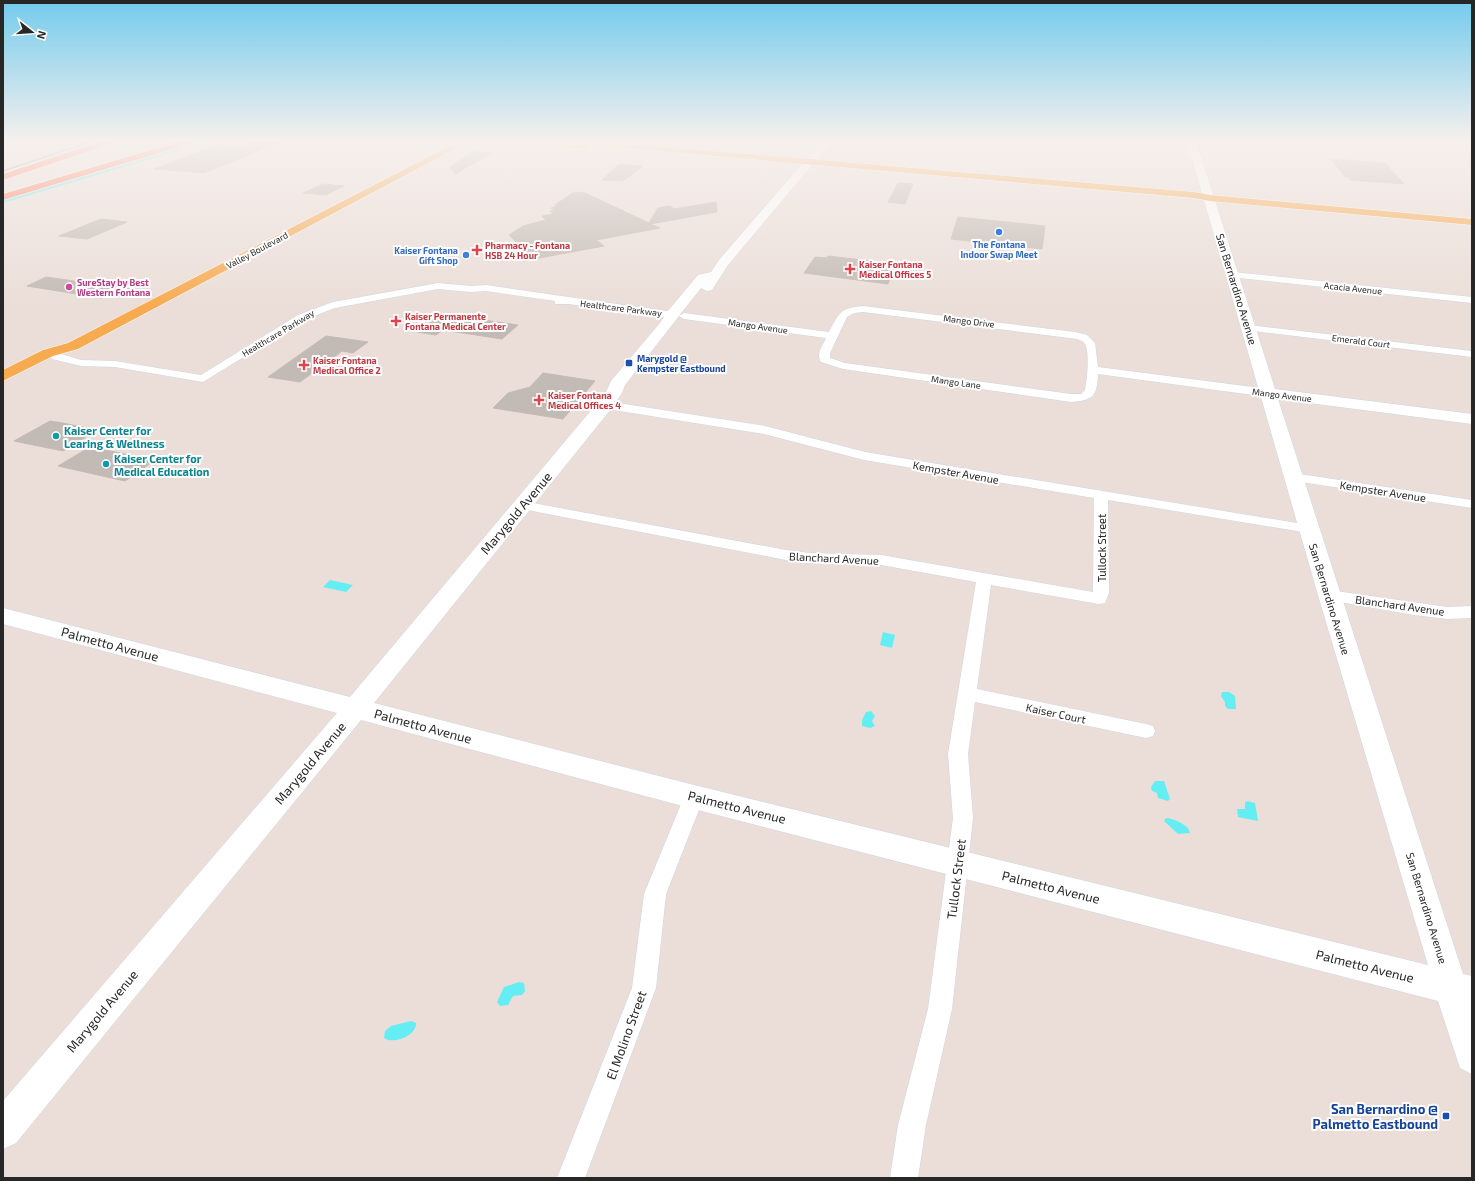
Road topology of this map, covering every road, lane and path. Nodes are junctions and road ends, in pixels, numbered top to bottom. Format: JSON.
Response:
{"nodes":[{"id":1,"x":342,"y":196,"type":"edge"},
{"id":2,"x":359,"y":196,"type":"edge"},
{"id":3,"x":780,"y":196,"type":"edge"},
{"id":4,"x":1162,"y":196,"type":"edge"},
{"id":5,"x":1200,"y":196,"type":"edge"},
{"id":6,"x":1210,"y":198,"type":"junction"},
{"id":7,"x":1472,"y":222,"type":"edge"},
{"id":8,"x":269,"y":234,"type":"junction"},
{"id":9,"x":244,"y":257,"type":"junction"},
{"id":10,"x":1233,"y":275,"type":"junction"},
{"id":11,"x":471,"y":289,"type":"junction"},
{"id":12,"x":533,"y":294,"type":"junction"},
{"id":13,"x":496,"y":296,"type":"junction"},
{"id":14,"x":1472,"y":300,"type":"edge"},
{"id":15,"x":569,"y":301,"type":"junction"},
{"id":16,"x":678,"y":316,"type":"junction"},
{"id":17,"x":1249,"y":328,"type":"junction"},
{"id":18,"x":832,"y":336,"type":"junction"},
{"id":19,"x":48,"y":353,"type":"junction"},
{"id":20,"x":1472,"y":354,"type":"edge"},
{"id":21,"x":1092,"y":370,"type":"junction"},
{"id":22,"x":3,"y":376,"type":"edge"},
{"id":23,"x":1268,"y":393,"type":"junction"},
{"id":24,"x":610,"y":399,"type":"junction"},
{"id":25,"x":1472,"y":419,"type":"edge"},
{"id":26,"x":1293,"y":477,"type":"junction"},
{"id":27,"x":1101,"y":496,"type":"junction"},
{"id":28,"x":1472,"y":504,"type":"edge"},
{"id":29,"x":522,"y":505,"type":"junction"},
{"id":30,"x":1309,"y":529,"type":"junction"},
{"id":31,"x":984,"y":578,"type":"junction"},
{"id":32,"x":1328,"y":595,"type":"junction"},
{"id":33,"x":1099,"y":599,"type":"joint"},
{"id":34,"x":1472,"y":612,"type":"edge"},
{"id":35,"x":3,"y":616,"type":"edge"},
{"id":36,"x":967,"y":694,"type":"junction"},
{"id":37,"x":356,"y":708,"type":"junction"},
{"id":38,"x":1146,"y":732,"type":"dead end"},
{"id":39,"x":694,"y":797,"type":"junction"},
{"id":40,"x":958,"y":863,"type":"junction"},
{"id":41,"x":1462,"y":990,"type":"edge"},
{"id":42,"x":1472,"y":1056,"type":"edge"},
{"id":43,"x":3,"y":1130,"type":"edge"},
{"id":44,"x":571,"y":1178,"type":"edge"},
{"id":45,"x":904,"y":1178,"type":"edge"}],
"edges":[{"from":1,"to":8,"type":"main road","name":"Valley Boulevard"},
{"from":2,"to":9,"type":"main road","name":"Valley Boulevard"},
{"from":3,"to":16,"type":"street"},
{"from":4,"to":6,"type":"main road"},
{"from":5,"to":6,"type":"main road"},
{"from":6,"to":7,"type":"main road"},
{"from":6,"to":10,"type":"street","name":"San Bernardino Avenue"},
{"from":8,"to":9,"type":"main road"},
{"from":8,"to":19,"type":"main road","name":"Valley Boulevard"},
{"from":9,"to":19,"type":"main road","name":"Valley Boulevard"},
{"from":10,"to":14,"type":"street","name":"Acacia Avenue"},
{"from":10,"to":17,"type":"street","name":"San Bernardino Avenue"},
{"from":11,"to":12,"type":"street","name":"Healthcare Parkway"},
{"from":11,"to":13,"type":"street","name":"Healthcare Parkway"},
{"from":11,"to":19,"type":"street","name":"Healthcare Parkway"},
{"from":12,"to":13,"type":"street"},
{"from":12,"to":15,"type":"street","name":"Healthcare Parkway"},
{"from":13,"to":15,"type":"street","name":"Healthcare Parkway"},
{"from":15,"to":16,"type":"street","name":"Healthcare Parkway"},
{"from":16,"to":18,"type":"street","name":"Mango Avenue"},
{"from":16,"to":24,"type":"street","name":"Marygold Avenue"},
{"from":16,"to":24,"type":"street","name":"Marygold Avenue"},
{"from":17,"to":20,"type":"street","name":"Emerald Court"},
{"from":17,"to":23,"type":"street","name":"San Bernardino Avenue"},
{"from":18,"to":21,"type":"street","name":"Mango Drive"},
{"from":18,"to":21,"type":"street","name":"Mango Lane"},
{"from":19,"to":22,"type":"main road","name":"Valley Boulevard"},
{"from":21,"to":23,"type":"street","name":"Mango Avenue"},
{"from":23,"to":25,"type":"street","name":"Mango Avenue"},
{"from":23,"to":26,"type":"street","name":"San Bernardino Avenue"},
{"from":24,"to":27,"type":"street","name":"Kempster Avenue"},
{"from":24,"to":29,"type":"street","name":"Marygold Avenue"},
{"from":26,"to":28,"type":"street","name":"Kempster Avenue"},
{"from":26,"to":30,"type":"street","name":"San Bernardino Avenue"},
{"from":27,"to":30,"type":"street","name":"Kempster Avenue"},
{"from":27,"to":33,"type":"street","name":"Tullock Street"},
{"from":29,"to":31,"type":"street","name":"Blanchard Avenue"},
{"from":29,"to":37,"type":"street","name":"Marygold Avenue"},
{"from":30,"to":32,"type":"street","name":"San Bernardino Avenue"},
{"from":31,"to":33,"type":"street","name":"Blanchard Avenue"},
{"from":31,"to":36,"type":"street","name":"Tullock Street"},
{"from":32,"to":34,"type":"street","name":"Blanchard Avenue"},
{"from":32,"to":41,"type":"street","name":"San Bernardino Avenue"},
{"from":35,"to":37,"type":"street","name":"Palmetto Avenue"},
{"from":36,"to":38,"type":"street","name":"Kaiser Court"},
{"from":36,"to":40,"type":"street","name":"Tullock Street"},
{"from":37,"to":39,"type":"street","name":"Palmetto Avenue"},
{"from":37,"to":43,"type":"street","name":"Marygold Avenue"},
{"from":39,"to":40,"type":"street","name":"Palmetto Avenue"},
{"from":39,"to":44,"type":"street","name":"El Molino Street"},
{"from":40,"to":41,"type":"street","name":"Palmetto Avenue"},
{"from":40,"to":45,"type":"street","name":"Tullock Street"},
{"from":41,"to":42,"type":"street","name":"San Bernardino Avenue"}]}
